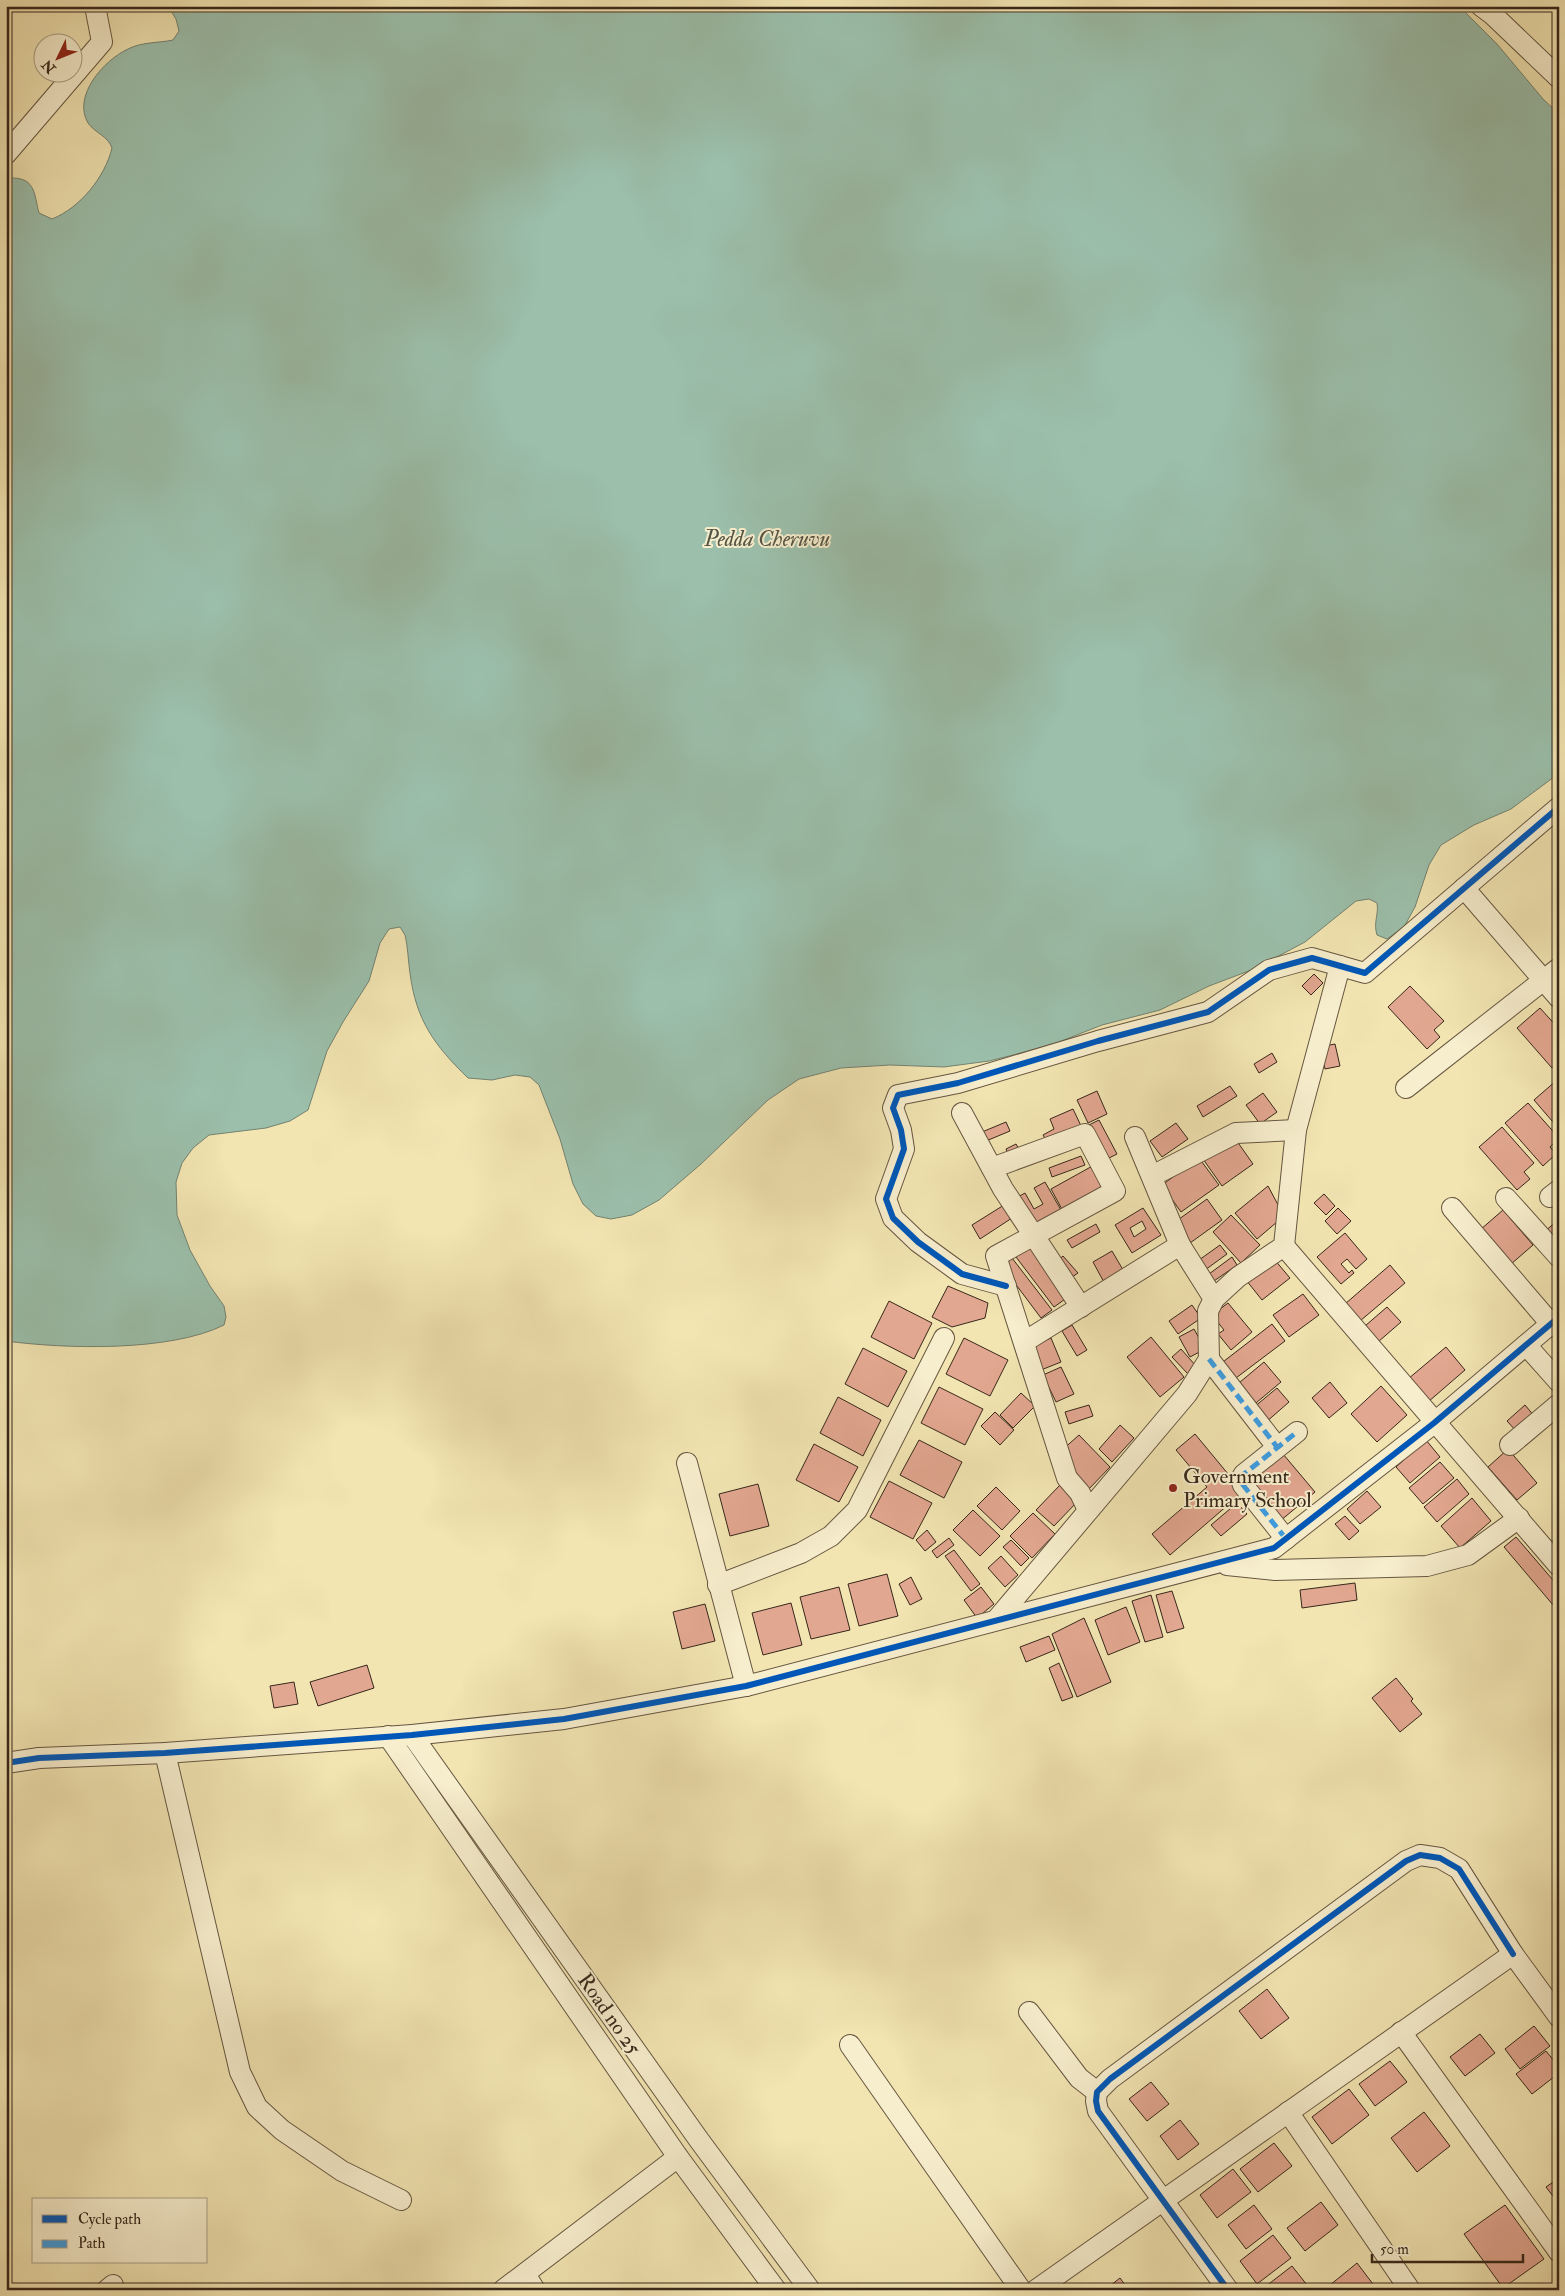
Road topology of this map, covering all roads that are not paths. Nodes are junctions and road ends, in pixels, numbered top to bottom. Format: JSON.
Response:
{"nodes":[{"id":1,"x":94,"y":6,"type":"edge"},
{"id":2,"x":1481,"y":6,"type":"edge"},
{"id":3,"x":1559,"y":78,"type":"edge"},
{"id":4,"x":6,"y":154,"type":"edge"},
{"id":5,"x":1559,"y":807,"type":"edge"},
{"id":6,"x":1464,"y":888,"type":"junction"},
{"id":7,"x":1340,"y":966,"type":"junction"},
{"id":8,"x":1552,"y":974,"type":"edge"},
{"id":9,"x":1559,"y":998,"type":"edge"},
{"id":10,"x":1406,"y":1088,"type":"dead end"},
{"id":11,"x":962,"y":1113,"type":"dead end"},
{"id":12,"x":1296,"y":1130,"type":"junction"},
{"id":13,"x":1135,"y":1137,"type":"dead end"},
{"id":14,"x":992,"y":1168,"type":"junction"},
{"id":15,"x":1152,"y":1176,"type":"junction"},
{"id":16,"x":1506,"y":1198,"type":"dead end"},
{"id":17,"x":1452,"y":1208,"type":"dead end"},
{"id":18,"x":1034,"y":1235,"type":"junction"},
{"id":19,"x":1180,"y":1245,"type":"junction"},
{"id":20,"x":1284,"y":1246,"type":"junction"},
{"id":21,"x":1559,"y":1257,"type":"edge"},
{"id":22,"x":1006,"y":1286,"type":"junction"},
{"id":23,"x":1214,"y":1299,"type":"junction"},
{"id":24,"x":1081,"y":1307,"type":"junction"},
{"id":25,"x":1555,"y":1321,"type":"edge"},
{"id":26,"x":944,"y":1338,"type":"dead end"},
{"id":27,"x":1024,"y":1342,"type":"junction"},
{"id":28,"x":1526,"y":1345,"type":"junction"},
{"id":29,"x":1209,"y":1359,"type":"junction"},
{"id":30,"x":1559,"y":1382,"type":"edge"},
{"id":31,"x":1559,"y":1404,"type":"edge"},
{"id":32,"x":1434,"y":1423,"type":"junction"},
{"id":33,"x":1297,"y":1432,"type":"dead end"},
{"id":34,"x":1510,"y":1446,"type":"dead end"},
{"id":35,"x":1278,"y":1447,"type":"junction"},
{"id":36,"x":687,"y":1463,"type":"dead end"},
{"id":37,"x":1088,"y":1510,"type":"junction"},
{"id":38,"x":1519,"y":1518,"type":"junction"},
{"id":39,"x":1286,"y":1538,"type":"junction"},
{"id":40,"x":1215,"y":1564,"type":"junction"},
{"id":41,"x":1559,"y":1566,"type":"edge"},
{"id":42,"x":718,"y":1585,"type":"junction"},
{"id":43,"x":997,"y":1619,"type":"junction"},
{"id":44,"x":746,"y":1686,"type":"junction"},
{"id":45,"x":412,"y":1735,"type":"junction"},
{"id":46,"x":388,"y":1736,"type":"junction"},
{"id":47,"x":165,"y":1752,"type":"junction"},
{"id":48,"x":6,"y":1763,"type":"edge"},
{"id":49,"x":1513,"y":1954,"type":"junction"},
{"id":50,"x":600,"y":2001,"type":"junction"},
{"id":51,"x":1029,"y":2012,"type":"dead end"},
{"id":52,"x":581,"y":2016,"type":"junction"},
{"id":53,"x":1559,"y":2017,"type":"edge"},
{"id":54,"x":1401,"y":2032,"type":"junction"},
{"id":55,"x":850,"y":2045,"type":"dead end"},
{"id":56,"x":1097,"y":2092,"type":"junction"},
{"id":57,"x":1288,"y":2112,"type":"junction"},
{"id":58,"x":678,"y":2157,"type":"junction"},
{"id":59,"x":1164,"y":2199,"type":"junction"},
{"id":60,"x":401,"y":2200,"type":"dead end"},
{"id":61,"x":1559,"y":2252,"type":"edge"},
{"id":62,"x":530,"y":2282,"type":"edge"},
{"id":63,"x":503,"y":2290,"type":"edge"},
{"id":64,"x":776,"y":2290,"type":"edge"},
{"id":65,"x":810,"y":2290,"type":"edge"},
{"id":66,"x":1021,"y":2290,"type":"edge"},
{"id":67,"x":1036,"y":2290,"type":"edge"},
{"id":68,"x":1228,"y":2290,"type":"edge"},
{"id":69,"x":1410,"y":2290,"type":"edge"}],
"edges":[{"from":1,"to":4,"type":"street"},
{"from":2,"to":3,"type":"street"},
{"from":5,"to":6,"type":"street"},
{"from":6,"to":7,"type":"street"},
{"from":6,"to":8,"type":"street"},
{"from":7,"to":12,"type":"street"},
{"from":7,"to":22,"type":"street"},
{"from":8,"to":9,"type":"street"},
{"from":8,"to":10,"type":"street"},
{"from":11,"to":14,"type":"street"},
{"from":12,"to":15,"type":"street"},
{"from":12,"to":20,"type":"street"},
{"from":13,"to":15,"type":"street"},
{"from":14,"to":18,"type":"street"},
{"from":14,"to":18,"type":"street"},
{"from":15,"to":19,"type":"street"},
{"from":16,"to":21,"type":"street"},
{"from":17,"to":25,"type":"street"},
{"from":18,"to":22,"type":"street"},
{"from":18,"to":24,"type":"street"},
{"from":19,"to":23,"type":"street"},
{"from":19,"to":24,"type":"street"},
{"from":20,"to":23,"type":"street"},
{"from":20,"to":32,"type":"street"},
{"from":22,"to":27,"type":"street"},
{"from":23,"to":29,"type":"street"},
{"from":24,"to":27,"type":"street"},
{"from":25,"to":28,"type":"street"},
{"from":26,"to":42,"type":"street"},
{"from":27,"to":37,"type":"street"},
{"from":28,"to":30,"type":"street"},
{"from":28,"to":32,"type":"street"},
{"from":29,"to":35,"type":"street"},
{"from":29,"to":37,"type":"street"},
{"from":31,"to":34,"type":"street"},
{"from":32,"to":38,"type":"street"},
{"from":32,"to":39,"type":"street"},
{"from":33,"to":35,"type":"street"},
{"from":35,"to":39,"type":"street"},
{"from":36,"to":42,"type":"street"},
{"from":37,"to":43,"type":"street"},
{"from":38,"to":40,"type":"street"},
{"from":38,"to":41,"type":"street"},
{"from":39,"to":40,"type":"street"},
{"from":40,"to":43,"type":"street"},
{"from":42,"to":44,"type":"street"},
{"from":43,"to":44,"type":"street"},
{"from":44,"to":45,"type":"street"},
{"from":45,"to":46,"type":"street"},
{"from":45,"to":50,"type":"street","name":"Road no 25"},
{"from":46,"to":47,"type":"street"},
{"from":46,"to":52,"type":"street","name":"Road no 25"},
{"from":47,"to":48,"type":"street"},
{"from":47,"to":60,"type":"street"},
{"from":49,"to":53,"type":"street"},
{"from":49,"to":54,"type":"street"},
{"from":49,"to":56,"type":"street"},
{"from":50,"to":52,"type":"street"},
{"from":50,"to":65,"type":"street","name":"Road no 25"},
{"from":51,"to":56,"type":"street"},
{"from":52,"to":58,"type":"street","name":"Road no 25"},
{"from":54,"to":57,"type":"street"},
{"from":54,"to":61,"type":"street"},
{"from":55,"to":66,"type":"street"},
{"from":56,"to":59,"type":"street"},
{"from":57,"to":59,"type":"street"},
{"from":57,"to":69,"type":"street"},
{"from":58,"to":62,"type":"street"},
{"from":58,"to":64,"type":"street","name":"Road no 25"},
{"from":59,"to":67,"type":"street"},
{"from":59,"to":68,"type":"street"},
{"from":62,"to":63,"type":"street"}]}
